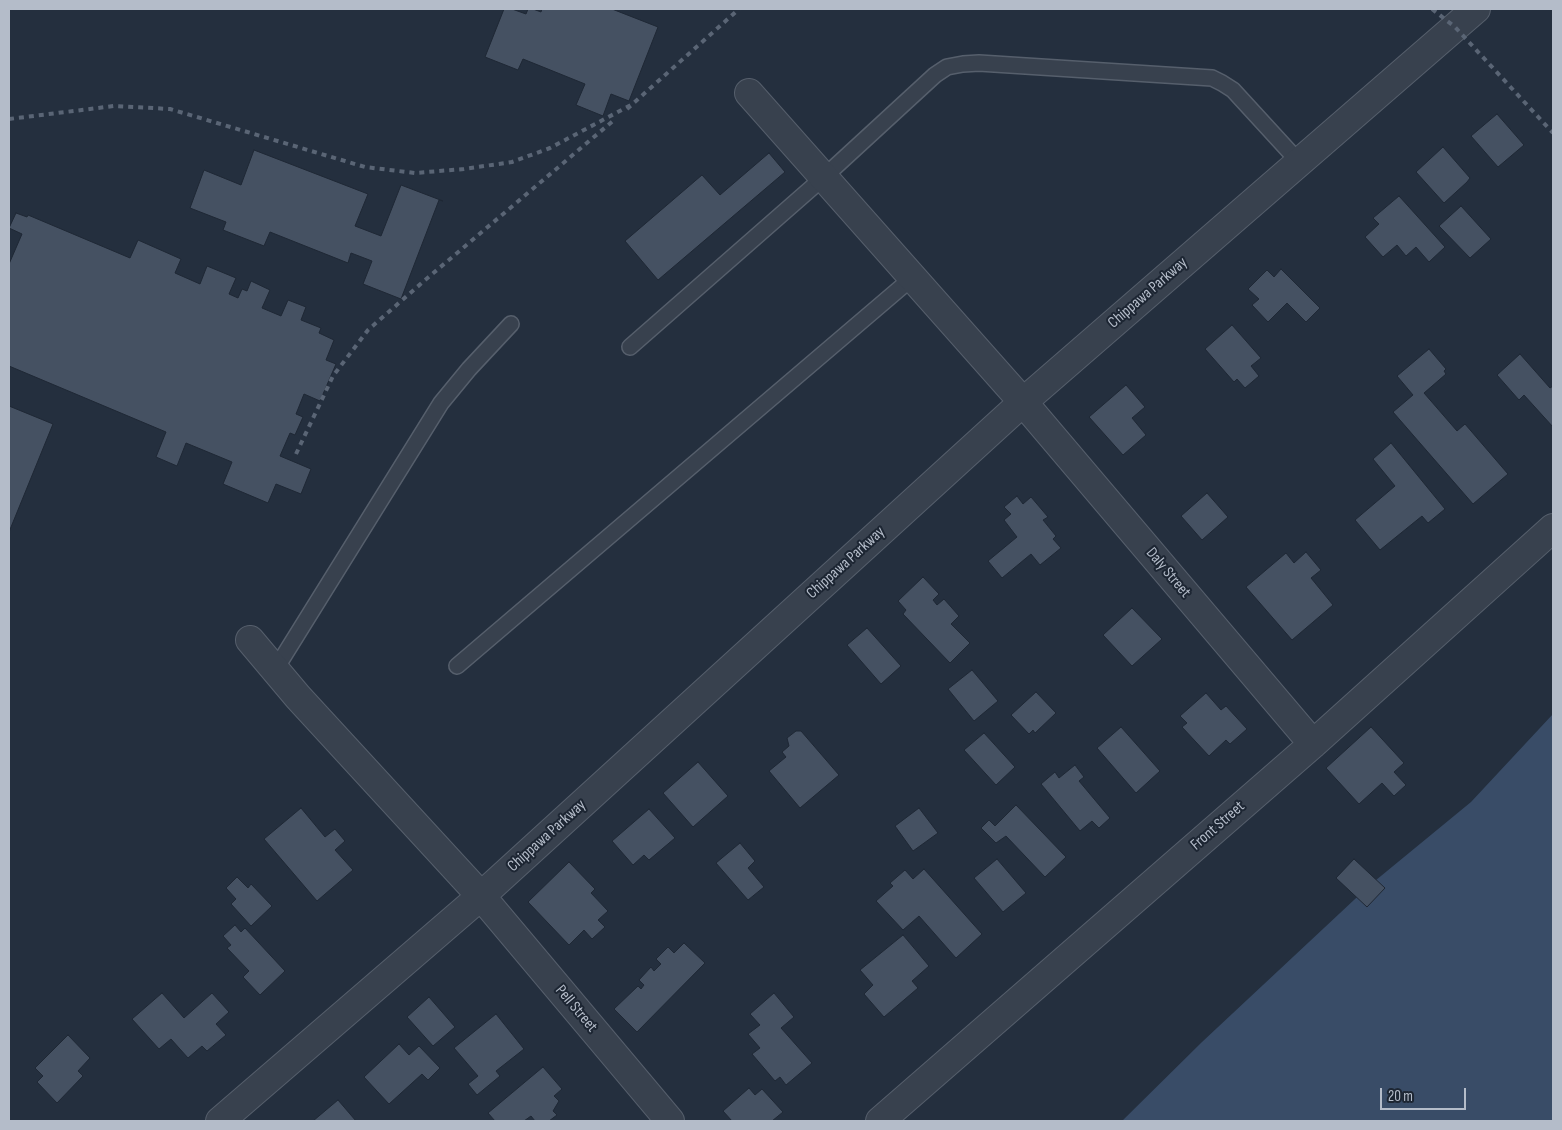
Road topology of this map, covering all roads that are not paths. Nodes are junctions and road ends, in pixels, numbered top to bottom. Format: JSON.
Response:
{"nodes":[{"id":1,"x":1476,"y":9,"type":"edge"},
{"id":2,"x":749,"y":93,"type":"dead end"},
{"id":3,"x":1299,"y":162,"type":"junction"},
{"id":4,"x":824,"y":177,"type":"junction"},
{"id":5,"x":912,"y":278,"type":"junction"},
{"id":6,"x":511,"y":324,"type":"dead end"},
{"id":7,"x":630,"y":347,"type":"dead end"},
{"id":8,"x":1023,"y":402,"type":"junction"},
{"id":9,"x":1553,"y":528,"type":"edge"},
{"id":10,"x":250,"y":640,"type":"dead end"},
{"id":11,"x":456,"y":666,"type":"dead end"},
{"id":12,"x":275,"y":670,"type":"junction"},
{"id":13,"x":1313,"y":744,"type":"junction"},
{"id":14,"x":481,"y":896,"type":"junction"},
{"id":15,"x":220,"y":1121,"type":"edge"},
{"id":16,"x":670,"y":1121,"type":"edge"},
{"id":17,"x":880,"y":1121,"type":"edge"}],
"edges":[{"from":1,"to":3,"type":"street","name":"Chippawa Parkway"},
{"from":2,"to":4,"type":"street","name":"Daly Street"},
{"from":3,"to":4,"type":"lane"},
{"from":3,"to":8,"type":"street","name":"Chippawa Parkway"},
{"from":4,"to":5,"type":"street","name":"Daly Street"},
{"from":4,"to":7,"type":"lane"},
{"from":5,"to":8,"type":"street","name":"Daly Street"},
{"from":5,"to":11,"type":"lane"},
{"from":6,"to":12,"type":"lane"},
{"from":8,"to":13,"type":"street","name":"Daly Street"},
{"from":8,"to":14,"type":"street","name":"Chippawa Parkway"},
{"from":9,"to":13,"type":"street","name":"Front Street"},
{"from":10,"to":12,"type":"street","name":"Pell Street"},
{"from":12,"to":14,"type":"street","name":"Pell Street"},
{"from":13,"to":17,"type":"street","name":"Front Street"},
{"from":14,"to":15,"type":"street","name":"Chippawa Parkway"},
{"from":14,"to":16,"type":"street","name":"Pell Street"}]}
